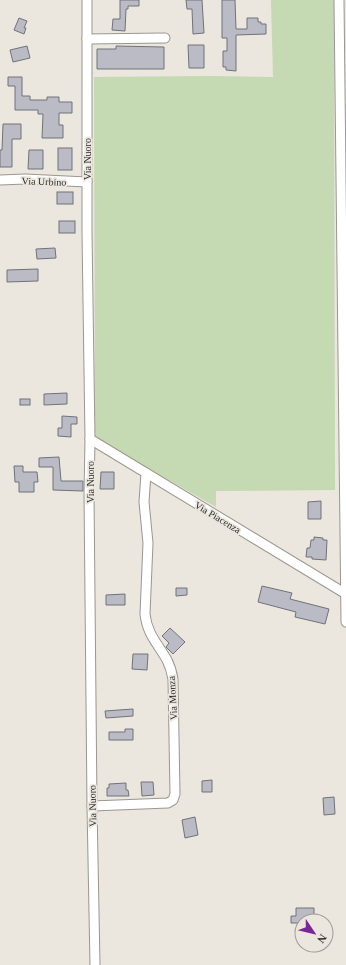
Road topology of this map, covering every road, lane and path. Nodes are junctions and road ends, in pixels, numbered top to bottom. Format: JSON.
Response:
{"nodes":[{"id":1,"x":87,"y":0,"type":"edge"},
{"id":2,"x":339,"y":0,"type":"edge"},
{"id":3,"x":165,"y":38,"type":"dead end"},
{"id":4,"x":88,"y":39,"type":"junction"},
{"id":5,"x":0,"y":180,"type":"edge"},
{"id":6,"x":87,"y":182,"type":"junction"},
{"id":7,"x":344,"y":248,"type":"edge"},
{"id":8,"x":90,"y":439,"type":"junction"},
{"id":9,"x":146,"y":473,"type":"junction"},
{"id":10,"x":346,"y":594,"type":"edge"},
{"id":11,"x":346,"y":622,"type":"edge"},
{"id":12,"x":92,"y":806,"type":"junction"},
{"id":13,"x":94,"y":965,"type":"edge"}],
"edges":[{"from":1,"to":4,"type":"street","name":"Via Nuoro"},
{"from":2,"to":7,"type":"street"},
{"from":3,"to":4,"type":"street"},
{"from":4,"to":6,"type":"street","name":"Via Nuoro"},
{"from":5,"to":6,"type":"street","name":"Via Urbino"},
{"from":6,"to":8,"type":"street","name":"Via Nuoro"},
{"from":7,"to":10,"type":"street"},
{"from":8,"to":9,"type":"street","name":"Via Piacenza"},
{"from":8,"to":12,"type":"street","name":"Via Nuoro"},
{"from":9,"to":10,"type":"street","name":"Via Piacenza"},
{"from":9,"to":12,"type":"street","name":"Via Monza"},
{"from":10,"to":11,"type":"street"},
{"from":12,"to":13,"type":"street","name":"Via Nuoro"}]}
